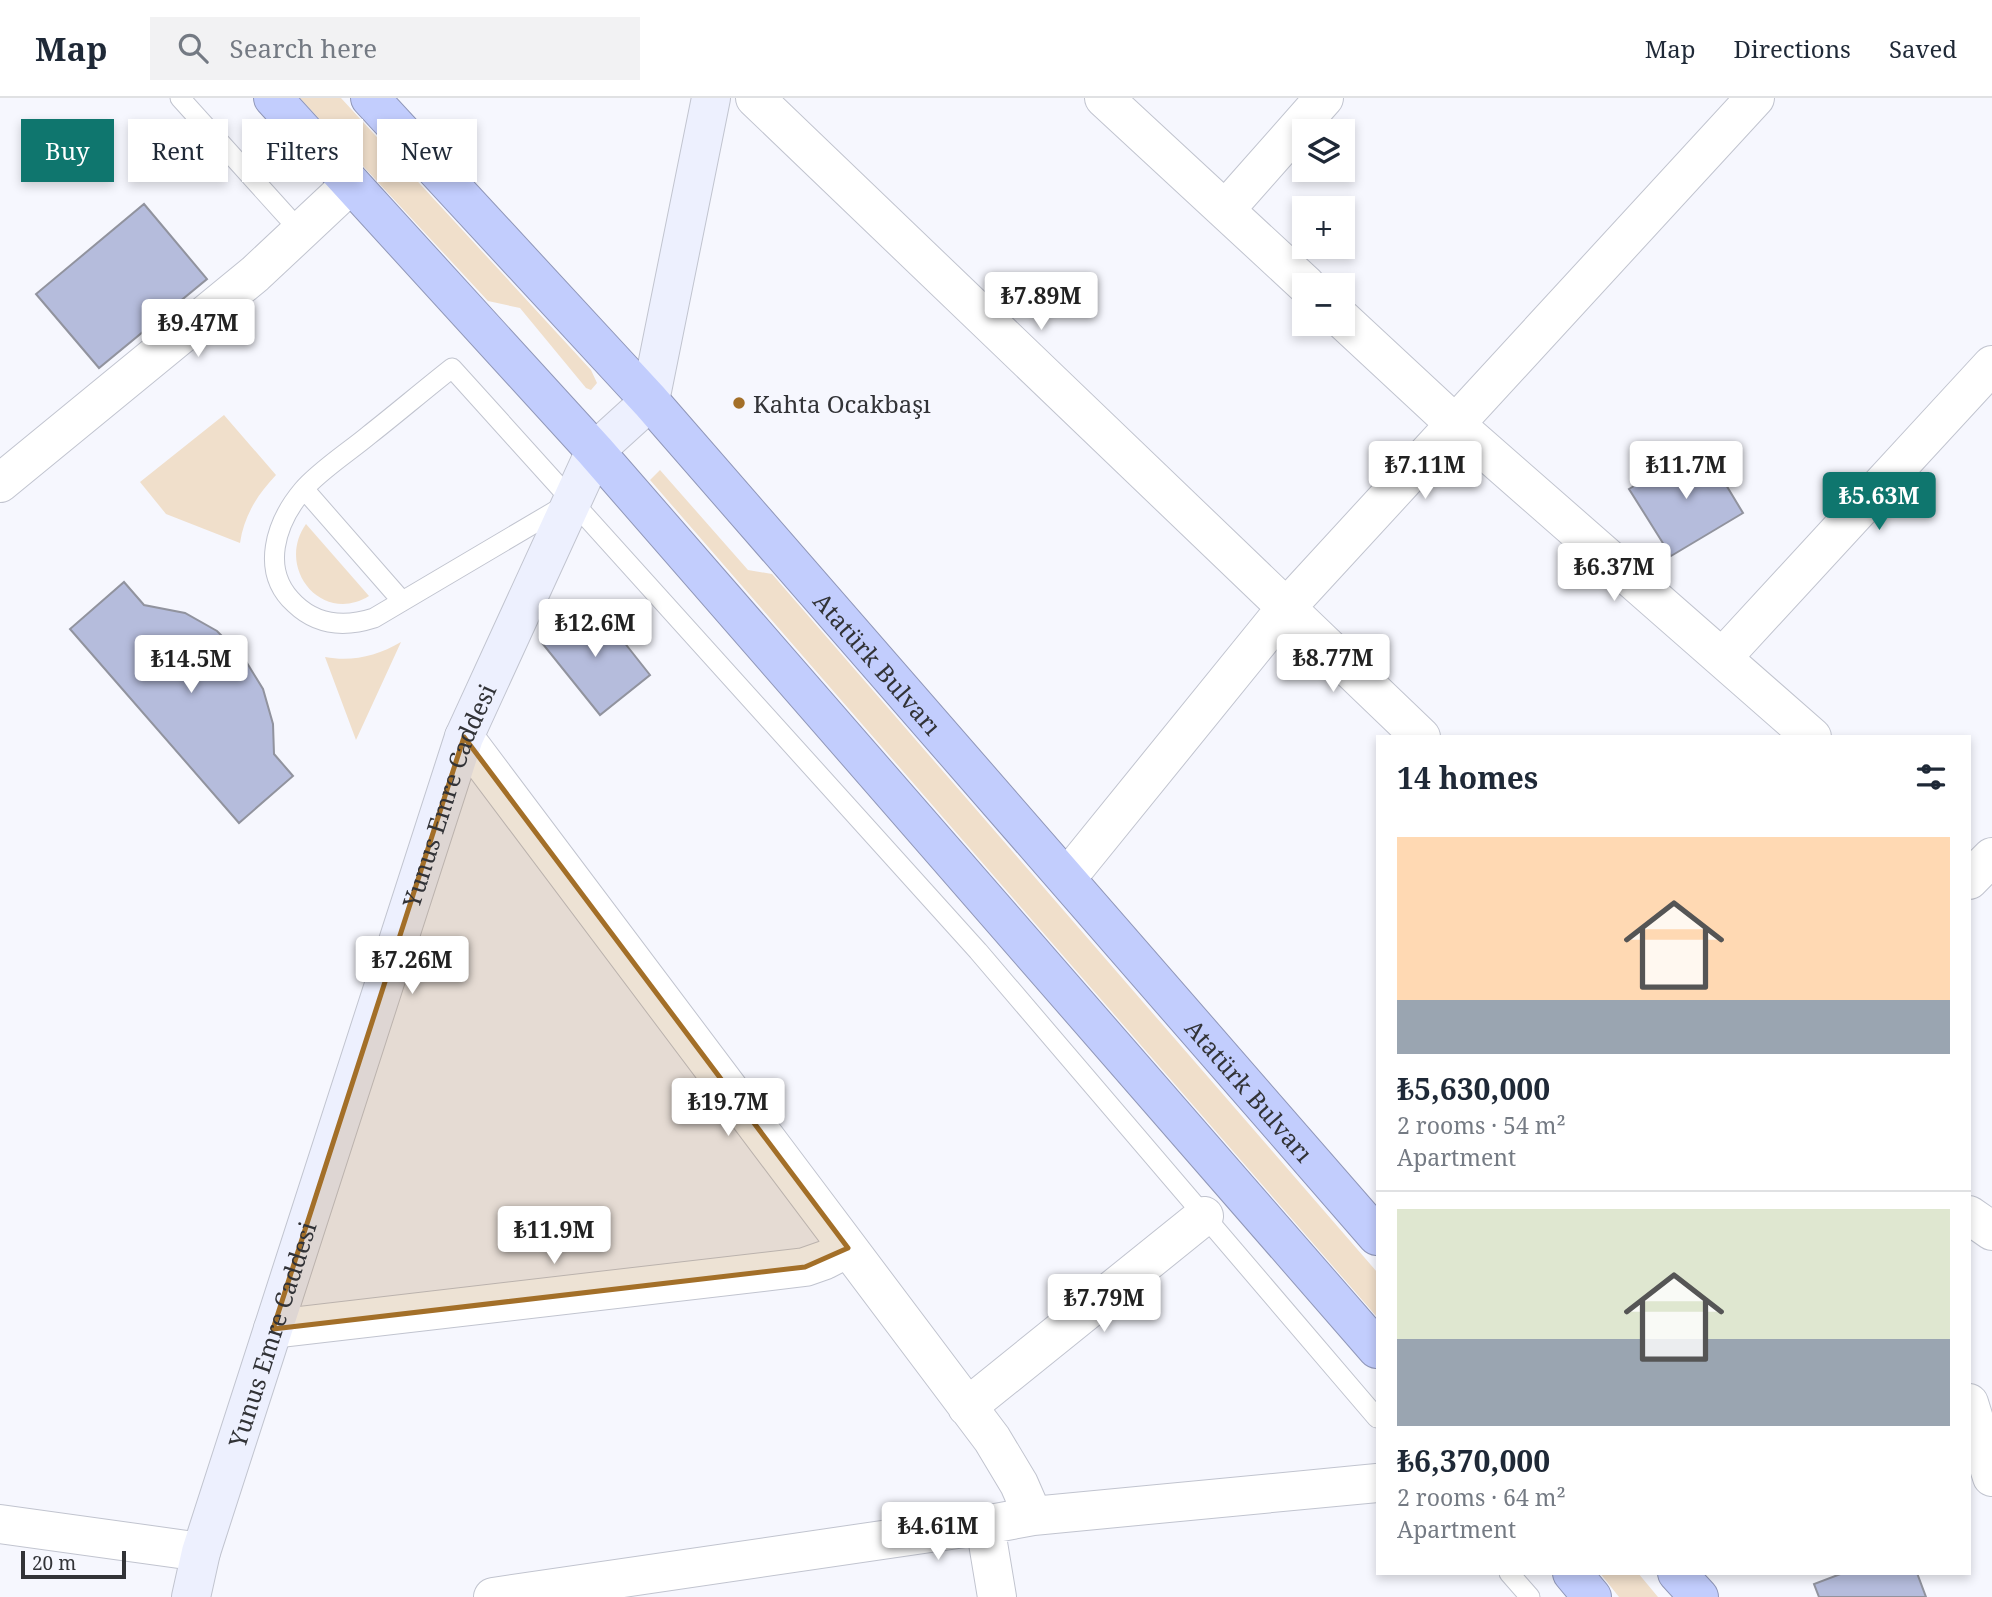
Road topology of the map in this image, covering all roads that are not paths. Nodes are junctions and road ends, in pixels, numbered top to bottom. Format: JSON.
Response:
{"nodes":[{"id":1,"x":180,"y":98,"type":"edge"},
{"id":2,"x":273,"y":98,"type":"edge"},
{"id":3,"x":370,"y":98,"type":"edge"},
{"id":4,"x":711,"y":98,"type":"edge"},
{"id":5,"x":755,"y":98,"type":"edge"},
{"id":6,"x":1104,"y":98,"type":"edge"},
{"id":7,"x":1324,"y":98,"type":"edge"},
{"id":8,"x":1755,"y":98,"type":"edge"},
{"id":9,"x":351,"y":184,"type":"junction"},
{"id":10,"x":1225,"y":210,"type":"junction"},
{"id":11,"x":301,"y":232,"type":"junction"},
{"id":12,"x":1293,"y":273,"type":"edge"},
{"id":13,"x":1355,"y":331,"type":"edge"},
{"id":14,"x":1992,"y":365,"type":"edge"},
{"id":15,"x":650,"y":401,"type":"junction"},
{"id":16,"x":1455,"y":424,"type":"junction"},
{"id":17,"x":595,"y":451,"type":"junction"},
{"id":18,"x":0,"y":483,"type":"edge"},
{"id":19,"x":304,"y":489,"type":"junction"},
{"id":20,"x":572,"y":501,"type":"junction"},
{"id":21,"x":402,"y":601,"type":"junction"},
{"id":22,"x":1285,"y":609,"type":"junction"},
{"id":23,"x":1722,"y":658,"type":"junction"},
{"id":24,"x":1419,"y":735,"type":"edge"},
{"id":25,"x":1810,"y":735,"type":"edge"},
{"id":26,"x":464,"y":737,"type":"junction"},
{"id":27,"x":1067,"y":878,"type":"junction"},
{"id":28,"x":1204,"y":1216,"type":"junction"},
{"id":29,"x":1971,"y":1216,"type":"edge"},
{"id":30,"x":1992,"y":1231,"type":"edge"},
{"id":31,"x":1376,"y":1235,"type":"edge"},
{"id":32,"x":848,"y":1248,"type":"junction"},
{"id":33,"x":273,"y":1329,"type":"junction"},
{"id":34,"x":1376,"y":1348,"type":"edge"},
{"id":35,"x":967,"y":1407,"type":"junction"},
{"id":36,"x":1971,"y":1409,"type":"edge"},
{"id":37,"x":1376,"y":1417,"type":"edge"},
{"id":38,"x":1992,"y":1477,"type":"edge"},
{"id":39,"x":1376,"y":1483,"type":"edge"},
{"id":40,"x":1033,"y":1516,"type":"junction"},
{"id":41,"x":0,"y":1524,"type":"edge"},
{"id":42,"x":985,"y":1525,"type":"junction"},
{"id":43,"x":201,"y":1552,"type":"junction"},
{"id":44,"x":1511,"y":1575,"type":"edge"},
{"id":45,"x":1575,"y":1575,"type":"edge"},
{"id":46,"x":1679,"y":1575,"type":"edge"},
{"id":47,"x":191,"y":1597,"type":"edge"},
{"id":48,"x":493,"y":1597,"type":"edge"},
{"id":49,"x":997,"y":1597,"type":"edge"},
{"id":50,"x":1530,"y":1597,"type":"edge"},
{"id":51,"x":1592,"y":1597,"type":"edge"},
{"id":52,"x":1699,"y":1597,"type":"edge"}],
"edges":[{"from":1,"to":11,"type":"lane"},
{"from":2,"to":9,"type":"highway"},
{"from":3,"to":15,"type":"highway","name":"Atatürk Bulvarı"},
{"from":4,"to":15,"type":"street"},
{"from":5,"to":22,"type":"street"},
{"from":6,"to":10,"type":"street"},
{"from":7,"to":10,"type":"street"},
{"from":8,"to":16,"type":"street"},
{"from":9,"to":11,"type":"street"},
{"from":9,"to":17,"type":"highway"},
{"from":10,"to":12,"type":"street"},
{"from":11,"to":18,"type":"street"},
{"from":13,"to":16,"type":"street"},
{"from":14,"to":23,"type":"street"},
{"from":15,"to":17,"type":"street","name":"Yunus Emre Caddesi"},
{"from":15,"to":27,"type":"highway","name":"Atatürk Bulvarı"},
{"from":16,"to":22,"type":"street"},
{"from":16,"to":23,"type":"street"},
{"from":17,"to":20,"type":"street","name":"Yunus Emre Caddesi"},
{"from":17,"to":34,"type":"highway"},
{"from":19,"to":20,"type":"lane"},
{"from":19,"to":21,"type":"lane"},
{"from":19,"to":21,"type":"lane"},
{"from":20,"to":21,"type":"lane"},
{"from":20,"to":26,"type":"street","name":"Yunus Emre Caddesi"},
{"from":20,"to":28,"type":"lane"},
{"from":22,"to":24,"type":"street"},
{"from":22,"to":27,"type":"street"},
{"from":23,"to":25,"type":"street"},
{"from":26,"to":32,"type":"street"},
{"from":26,"to":33,"type":"street","name":"Yunus Emre Caddesi"},
{"from":27,"to":31,"type":"highway","name":"Atatürk Bulvarı"},
{"from":28,"to":35,"type":"street"},
{"from":28,"to":37,"type":"lane"},
{"from":29,"to":30,"type":"street"},
{"from":32,"to":33,"type":"street"},
{"from":32,"to":35,"type":"street"},
{"from":33,"to":43,"type":"street","name":"Yunus Emre Caddesi"},
{"from":35,"to":40,"type":"street"},
{"from":36,"to":38,"type":"street"},
{"from":39,"to":40,"type":"street"},
{"from":40,"to":42,"type":"street"},
{"from":41,"to":43,"type":"street"},
{"from":42,"to":48,"type":"street"},
{"from":42,"to":49,"type":"street"},
{"from":43,"to":47,"type":"street","name":"Yunus Emre Caddesi"},
{"from":44,"to":50,"type":"lane"},
{"from":45,"to":51,"type":"highway"},
{"from":46,"to":52,"type":"highway"}]}
